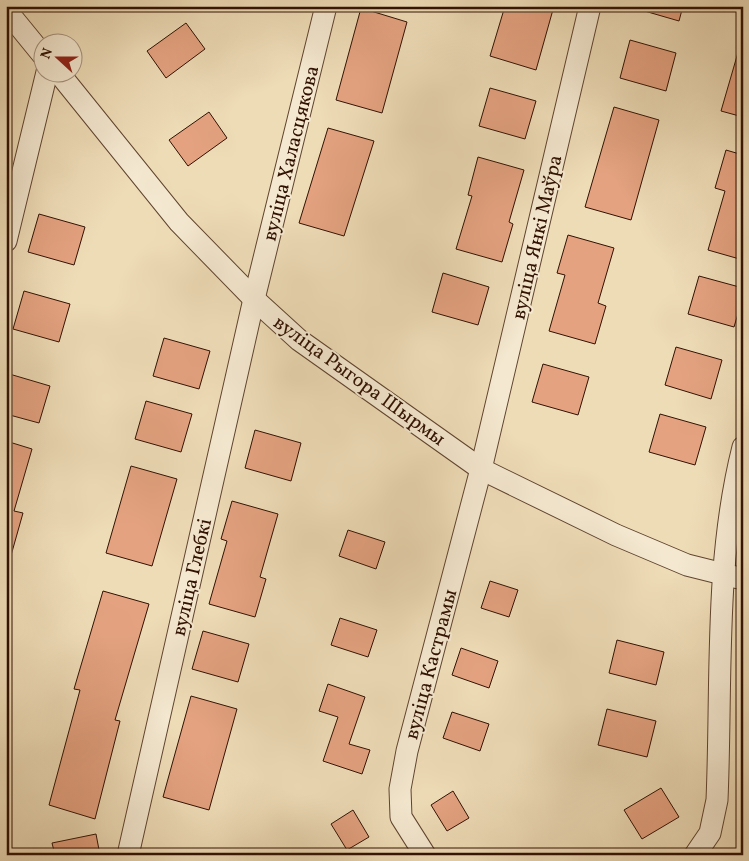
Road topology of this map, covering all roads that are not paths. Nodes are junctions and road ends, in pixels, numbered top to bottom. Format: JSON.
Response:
{"nodes":[{"id":1,"x":326,"y":6,"type":"edge"},
{"id":2,"x":590,"y":6,"type":"edge"},
{"id":3,"x":6,"y":10,"type":"edge"},
{"id":4,"x":32,"y":42,"type":"edge"},
{"id":5,"x":44,"y":82,"type":"edge"},
{"id":6,"x":66,"y":82,"type":"edge"},
{"id":7,"x":10,"y":209,"type":"edge"},
{"id":8,"x":6,"y":242,"type":"edge"},
{"id":9,"x":254,"y":299,"type":"junction"},
{"id":10,"x":743,"y":447,"type":"edge"},
{"id":11,"x":481,"y":468,"type":"junction"},
{"id":12,"x":733,"y":576,"type":"edge"},
{"id":13,"x":128,"y":855,"type":"edge"},
{"id":14,"x":425,"y":855,"type":"edge"},
{"id":15,"x":695,"y":855,"type":"edge"}],
"edges":[{"from":1,"to":9,"type":"street","name":"вуліца Халасцякова"},
{"from":2,"to":11,"type":"street","name":"вуліца Янкі Маўра"},
{"from":3,"to":4,"type":"street"},
{"from":5,"to":7,"type":"street"},
{"from":6,"to":9,"type":"street","name":"вуліца Рыгора Шырмы"},
{"from":7,"to":8,"type":"street"},
{"from":9,"to":11,"type":"street","name":"вуліца Рыгора Шырмы"},
{"from":9,"to":13,"type":"street","name":"вуліца Глебкі"},
{"from":10,"to":12,"type":"street"},
{"from":11,"to":12,"type":"street","name":"вуліца Рыгора Шырмы"},
{"from":11,"to":14,"type":"street","name":"вуліца Кастрамы"},
{"from":12,"to":15,"type":"street"}]}
